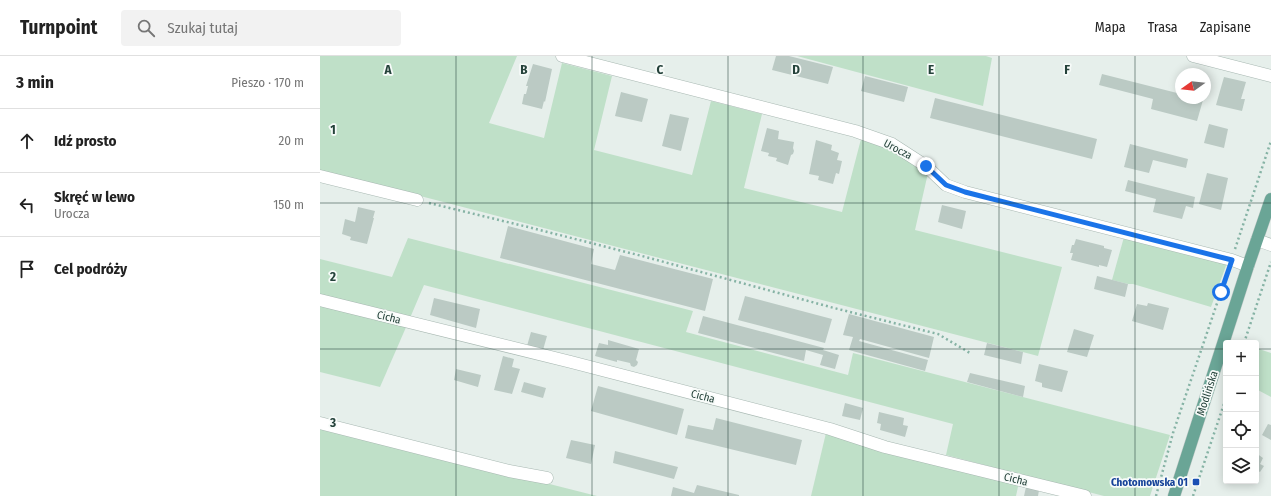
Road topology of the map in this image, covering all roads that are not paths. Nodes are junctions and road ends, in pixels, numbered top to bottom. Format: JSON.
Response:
{"nodes":[{"id":1,"x":562,"y":56,"type":"edge"},
{"id":2,"x":1193,"y":56,"type":"edge"},
{"id":3,"x":1271,"y":76,"type":"edge"},
{"id":4,"x":320,"y":176,"type":"edge"},
{"id":5,"x":1271,"y":199,"type":"edge"},
{"id":6,"x":417,"y":200,"type":"road end"},
{"id":7,"x":1257,"y":240,"type":"junction"},
{"id":8,"x":1271,"y":245,"type":"edge"},
{"id":9,"x":1248,"y":266,"type":"junction"},
{"id":10,"x":320,"y":300,"type":"edge"},
{"id":11,"x":320,"y":423,"type":"edge"},
{"id":12,"x":547,"y":478,"type":"dead end"},
{"id":13,"x":1085,"y":496,"type":"edge"},
{"id":14,"x":1174,"y":496,"type":"edge"}],
"edges":[{"from":1,"to":9,"type":"street","name":"Urocza"},
{"from":2,"to":3,"type":"street"},
{"from":4,"to":6,"type":"street"},
{"from":5,"to":7,"type":"main road","name":"Modlińska"},
{"from":7,"to":8,"type":"street"},
{"from":7,"to":9,"type":"main road","name":"Modlińska"},
{"from":9,"to":14,"type":"main road","name":"Modlińska"},
{"from":10,"to":13,"type":"street","name":"Cicha"},
{"from":11,"to":12,"type":"street"}]}
